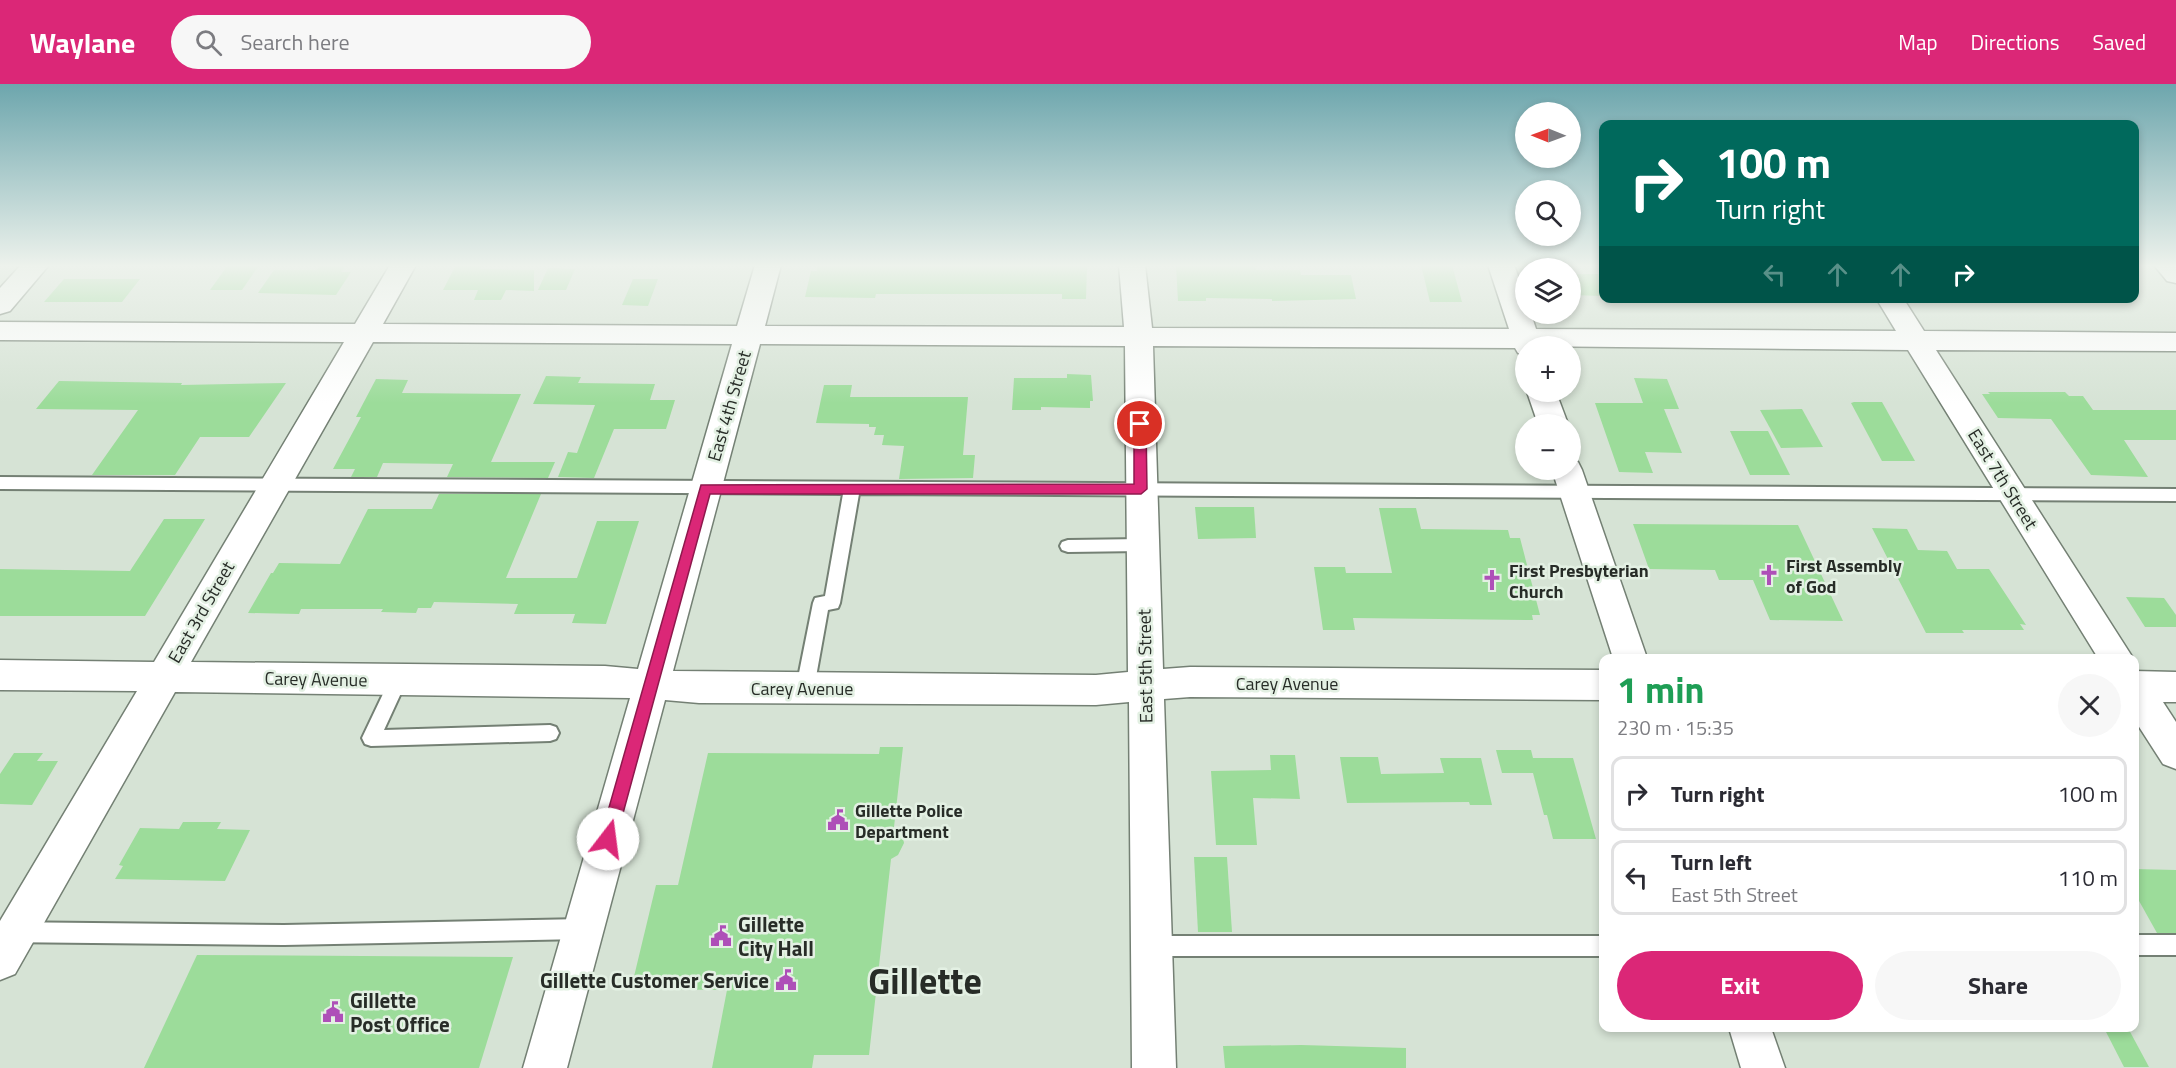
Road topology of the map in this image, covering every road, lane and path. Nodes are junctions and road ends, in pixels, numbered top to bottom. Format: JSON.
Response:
{"nodes":[{"id":1,"x":377,"y":311,"type":"edge"},
{"id":2,"x":756,"y":311,"type":"edge"},
{"id":3,"x":1136,"y":311,"type":"edge"},
{"id":4,"x":1516,"y":311,"type":"edge"},
{"id":5,"x":1897,"y":311,"type":"edge"},
{"id":6,"x":0,"y":331,"type":"edge"},
{"id":7,"x":364,"y":333,"type":"junction"},
{"id":8,"x":749,"y":335,"type":"junction"},
{"id":9,"x":1524,"y":336,"type":"edge"},
{"id":10,"x":1139,"y":337,"type":"junction"},
{"id":11,"x":1915,"y":340,"type":"junction"},
{"id":12,"x":2176,"y":342,"type":"edge"},
{"id":13,"x":1515,"y":343,"type":"edge"},
{"id":14,"x":1581,"y":343,"type":"edge"},
{"id":15,"x":1571,"y":480,"type":"edge"},
{"id":16,"x":0,"y":483,"type":"edge"},
{"id":17,"x":274,"y":486,"type":"junction"},
{"id":18,"x":705,"y":489,"type":"junction"},
{"id":19,"x":852,"y":489,"type":"junction"},
{"id":20,"x":1141,"y":489,"type":"junction"},
{"id":21,"x":2012,"y":493,"type":"junction"},
{"id":22,"x":2176,"y":495,"type":"edge"},
{"id":23,"x":1143,"y":545,"type":"junction"},
{"id":24,"x":1068,"y":546,"type":"dead end"},
{"id":25,"x":1629,"y":654,"type":"edge"},
{"id":26,"x":2113,"y":654,"type":"edge"},
{"id":27,"x":0,"y":675,"type":"edge"},
{"id":28,"x":163,"y":677,"type":"junction"},
{"id":29,"x":398,"y":680,"type":"junction"},
{"id":30,"x":651,"y":684,"type":"junction"},
{"id":31,"x":1146,"y":685,"type":"junction"},
{"id":32,"x":1599,"y":685,"type":"edge"},
{"id":33,"x":2139,"y":687,"type":"edge"},
{"id":34,"x":2176,"y":687,"type":"edge"},
{"id":35,"x":805,"y":688,"type":"junction"},
{"id":36,"x":2139,"y":695,"type":"edge"},
{"id":37,"x":550,"y":733,"type":"dead end"},
{"id":38,"x":2176,"y":753,"type":"edge"},
{"id":39,"x":583,"y":928,"type":"junction"},
{"id":40,"x":5,"y":942,"type":"edge"},
{"id":41,"x":2139,"y":945,"type":"edge"},
{"id":42,"x":2176,"y":945,"type":"edge"},
{"id":43,"x":1151,"y":946,"type":"junction"},
{"id":44,"x":1599,"y":946,"type":"edge"},
{"id":45,"x":1751,"y":1032,"type":"edge"},
{"id":46,"x":544,"y":1068,"type":"edge"},
{"id":47,"x":1154,"y":1068,"type":"edge"},
{"id":48,"x":1763,"y":1068,"type":"edge"}],
"edges":[{"from":1,"to":7,"type":"street","name":"East 3rd Street"},
{"from":2,"to":8,"type":"street","name":"East 4th Street"},
{"from":3,"to":10,"type":"street","name":"East 5th Street"},
{"from":4,"to":9,"type":"street"},
{"from":5,"to":11,"type":"street","name":"East 7th Street"},
{"from":6,"to":7,"type":"street"},
{"from":7,"to":8,"type":"street"},
{"from":7,"to":17,"type":"street","name":"East 3rd Street"},
{"from":8,"to":10,"type":"street"},
{"from":8,"to":18,"type":"street","name":"East 4th Street"},
{"from":10,"to":13,"type":"street"},
{"from":10,"to":20,"type":"street","name":"East 5th Street"},
{"from":11,"to":12,"type":"street"},
{"from":11,"to":14,"type":"street"},
{"from":11,"to":21,"type":"street","name":"East 7th Street"},
{"from":15,"to":20,"type":"lane"},
{"from":15,"to":21,"type":"lane"},
{"from":15,"to":25,"type":"street"},
{"from":16,"to":17,"type":"lane"},
{"from":17,"to":18,"type":"lane"},
{"from":17,"to":28,"type":"street","name":"East 3rd Street"},
{"from":18,"to":19,"type":"lane"},
{"from":18,"to":30,"type":"street","name":"East 4th Street"},
{"from":19,"to":20,"type":"lane"},
{"from":19,"to":35,"type":"lane"},
{"from":20,"to":23,"type":"street","name":"East 5th Street"},
{"from":21,"to":22,"type":"lane"},
{"from":21,"to":26,"type":"street","name":"East 7th Street"},
{"from":23,"to":24,"type":"lane"},
{"from":23,"to":31,"type":"street","name":"East 5th Street"},
{"from":27,"to":28,"type":"street","name":"Carey Avenue"},
{"from":28,"to":29,"type":"street","name":"Carey Avenue"},
{"from":28,"to":40,"type":"street","name":"East 3rd Street"},
{"from":29,"to":30,"type":"street","name":"Carey Avenue"},
{"from":29,"to":37,"type":"lane"},
{"from":30,"to":35,"type":"street","name":"Carey Avenue"},
{"from":30,"to":39,"type":"street","name":"East 4th Street"},
{"from":31,"to":32,"type":"street","name":"Carey Avenue"},
{"from":31,"to":35,"type":"street","name":"Carey Avenue"},
{"from":31,"to":43,"type":"street","name":"East 5th Street"},
{"from":33,"to":34,"type":"street"},
{"from":36,"to":38,"type":"street"},
{"from":39,"to":40,"type":"lane"},
{"from":39,"to":46,"type":"street","name":"East 4th Street"},
{"from":41,"to":42,"type":"lane"},
{"from":43,"to":44,"type":"lane"},
{"from":43,"to":47,"type":"street","name":"East 5th Street"},
{"from":45,"to":48,"type":"street"}]}
